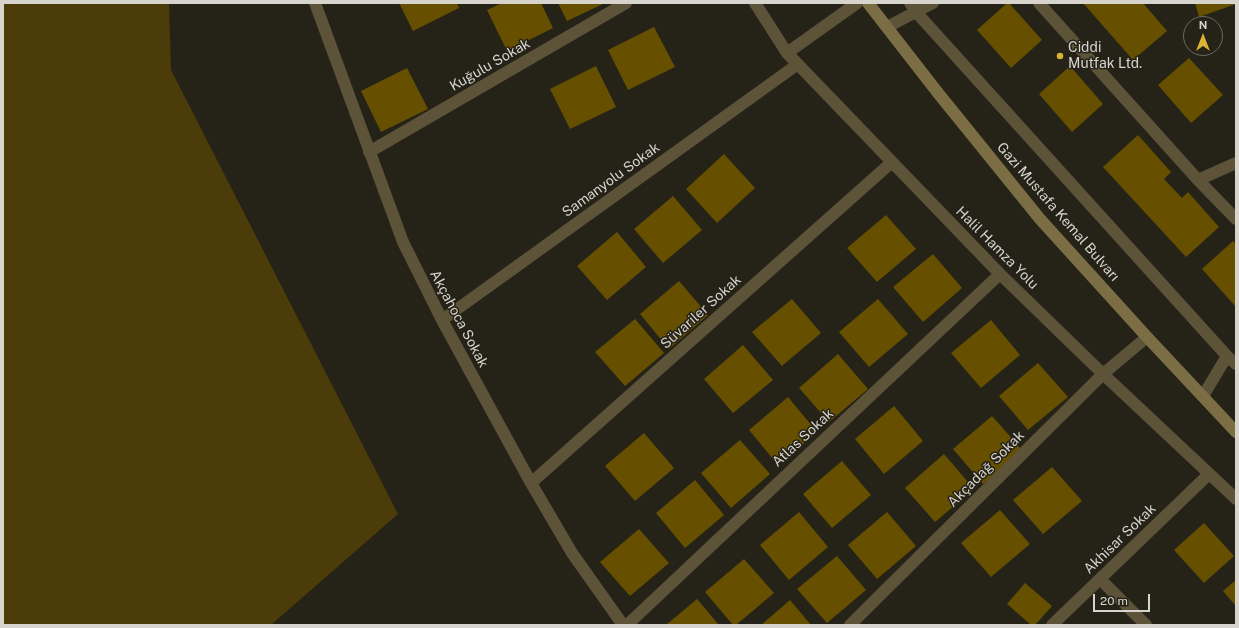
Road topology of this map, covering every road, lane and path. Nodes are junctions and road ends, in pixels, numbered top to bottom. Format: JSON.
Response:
{"nodes":[{"id":1,"x":316,"y":3,"type":"edge"},
{"id":2,"x":626,"y":3,"type":"edge"},
{"id":3,"x":755,"y":3,"type":"edge"},
{"id":4,"x":857,"y":3,"type":"edge"},
{"id":5,"x":868,"y":3,"type":"edge"},
{"id":6,"x":933,"y":3,"type":"edge"},
{"id":7,"x":1039,"y":3,"type":"edge"},
{"id":8,"x":913,"y":8,"type":"edge"},
{"id":9,"x":887,"y":27,"type":"junction"},
{"id":10,"x":787,"y":53,"type":"junction"},
{"id":11,"x":798,"y":64,"type":"junction"},
{"id":12,"x":369,"y":152,"type":"junction"},
{"id":13,"x":892,"y":162,"type":"junction"},
{"id":14,"x":1236,"y":163,"type":"edge"},
{"id":15,"x":1198,"y":180,"type":"junction"},
{"id":16,"x":1236,"y":219,"type":"edge"},
{"id":17,"x":1000,"y":274,"type":"junction"},
{"id":18,"x":442,"y":320,"type":"junction"},
{"id":19,"x":1147,"y":337,"type":"junction"},
{"id":20,"x":1227,"y":356,"type":"junction"},
{"id":21,"x":1236,"y":364,"type":"edge"},
{"id":22,"x":1103,"y":374,"type":"junction"},
{"id":23,"x":1203,"y":396,"type":"junction"},
{"id":24,"x":1236,"y":432,"type":"edge"},
{"id":25,"x":1209,"y":474,"type":"junction"},
{"id":26,"x":531,"y":483,"type":"junction"},
{"id":27,"x":1236,"y":499,"type":"edge"},
{"id":28,"x":1100,"y":579,"type":"junction"},
{"id":29,"x":623,"y":625,"type":"edge"},
{"id":30,"x":628,"y":625,"type":"edge"},
{"id":31,"x":850,"y":625,"type":"edge"},
{"id":32,"x":1052,"y":625,"type":"edge"},
{"id":33,"x":1146,"y":625,"type":"edge"}],
"edges":[{"from":1,"to":12,"type":"street","name":"Akçahoca Sokak"},
{"from":2,"to":12,"type":"street","name":"Kuğulu Sokak"},
{"from":3,"to":10,"type":"street","name":"Halil Hamza Yolu"},
{"from":4,"to":10,"type":"street"},
{"from":5,"to":9,"type":"main road","name":"Gazi Mustafa Kemal Bulvarı"},
{"from":6,"to":8,"type":"street"},
{"from":7,"to":15,"type":"street"},
{"from":8,"to":9,"type":"street"},
{"from":8,"to":20,"type":"street"},
{"from":9,"to":19,"type":"main road","name":"Gazi Mustafa Kemal Bulvarı"},
{"from":10,"to":11,"type":"street","name":"Halil Hamza Yolu"},
{"from":11,"to":13,"type":"street","name":"Halil Hamza Yolu"},
{"from":11,"to":18,"type":"street","name":"Samanyolu Sokak"},
{"from":12,"to":18,"type":"street","name":"Akçahoca Sokak"},
{"from":13,"to":17,"type":"street","name":"Halil Hamza Yolu"},
{"from":13,"to":26,"type":"street","name":"Süvariler Sokak"},
{"from":14,"to":15,"type":"street"},
{"from":15,"to":16,"type":"street"},
{"from":17,"to":22,"type":"street","name":"Halil Hamza Yolu"},
{"from":17,"to":30,"type":"street","name":"Atlas Sokak"},
{"from":18,"to":26,"type":"street","name":"Akçahoca Sokak"},
{"from":19,"to":22,"type":"street","name":"Akçadağ Sokak"},
{"from":19,"to":23,"type":"main road","name":"Gazi Mustafa Kemal Bulvarı"},
{"from":20,"to":21,"type":"street"},
{"from":20,"to":23,"type":"street"},
{"from":22,"to":25,"type":"street","name":"Halil Hamza Yolu"},
{"from":22,"to":31,"type":"street","name":"Akçadağ Sokak"},
{"from":23,"to":24,"type":"main road","name":"Gazi Mustafa Kemal Bulvarı"},
{"from":25,"to":27,"type":"street","name":"Halil Hamza Yolu"},
{"from":25,"to":28,"type":"street","name":"Akhisar Sokak"},
{"from":26,"to":29,"type":"street","name":"Akçahoca Sokak"},
{"from":28,"to":32,"type":"street","name":"Akhisar Sokak"},
{"from":28,"to":33,"type":"street"}]}
